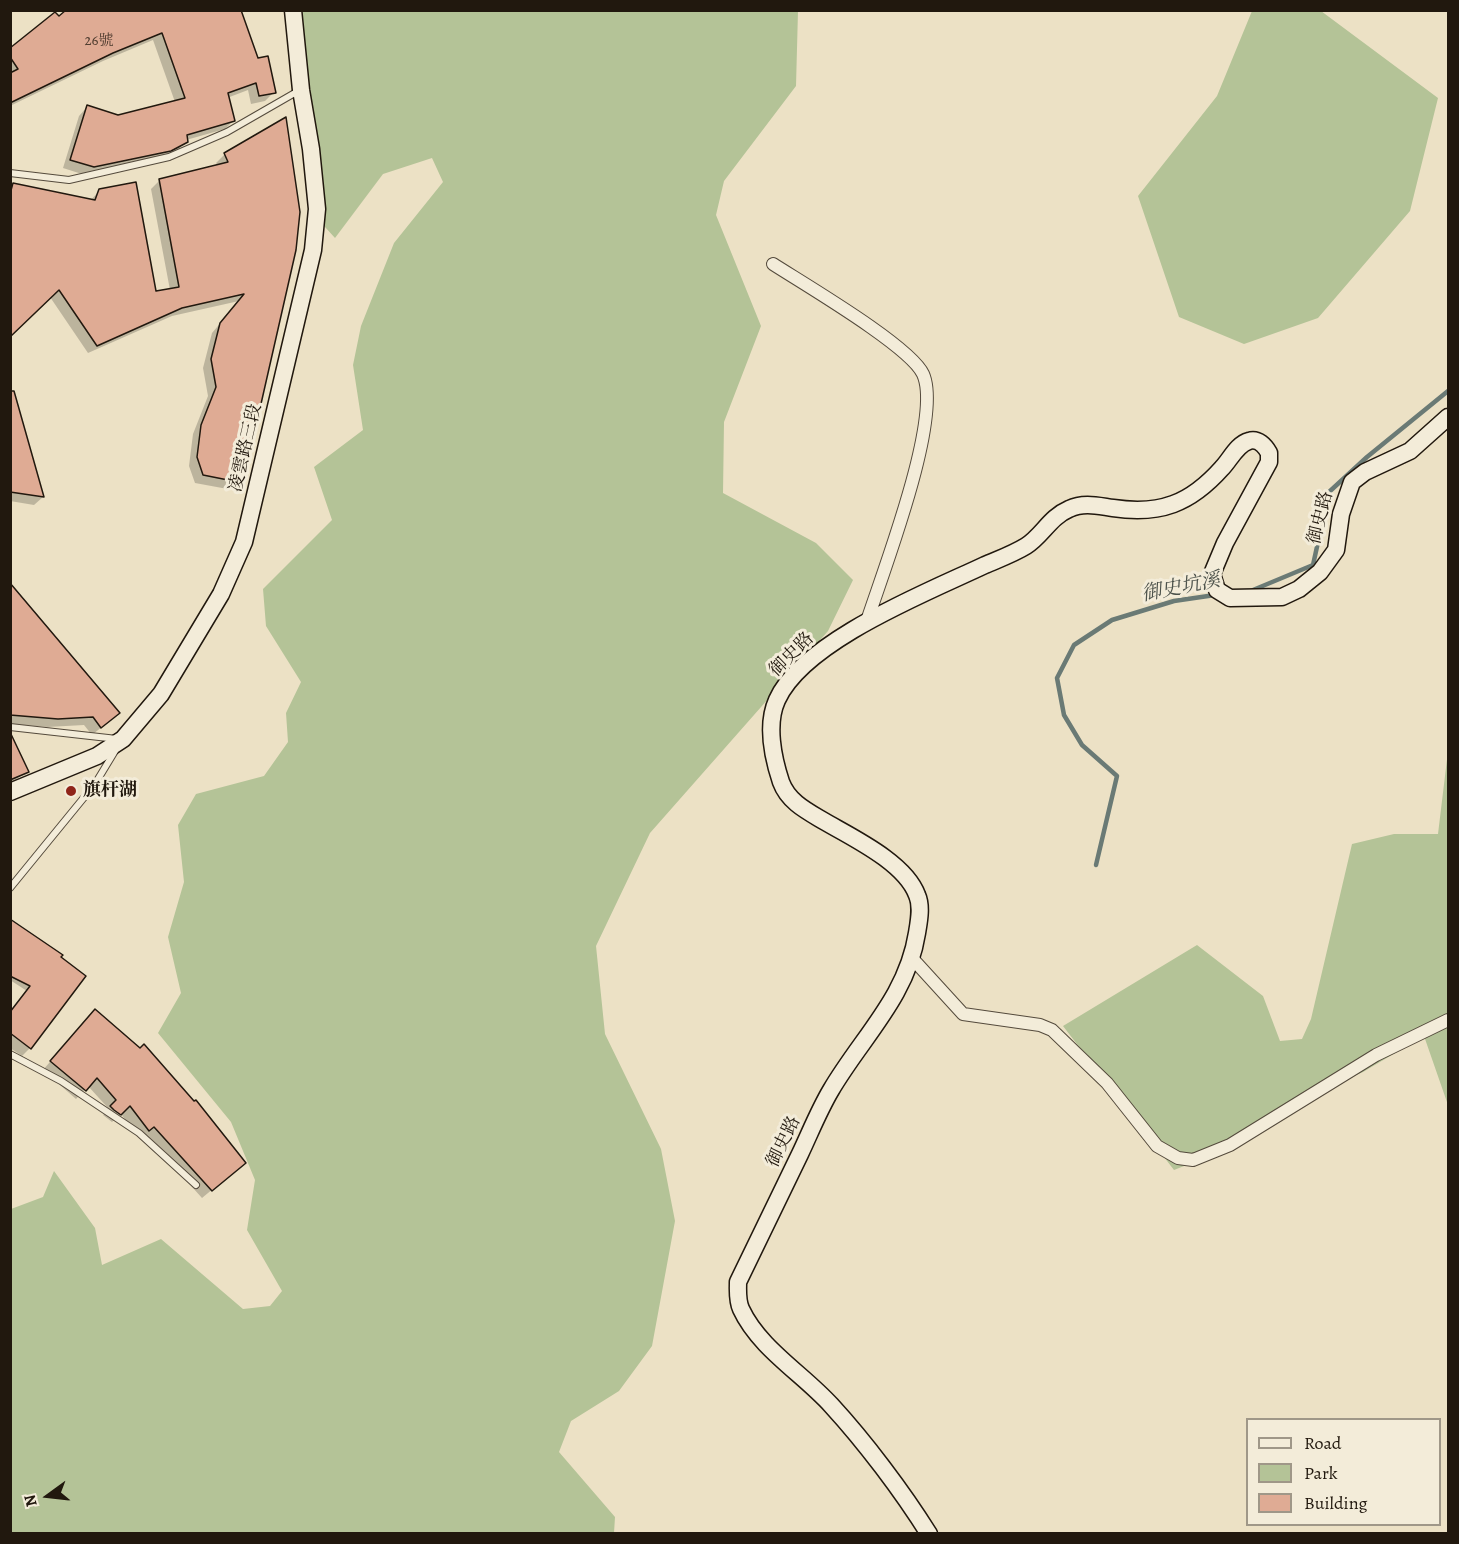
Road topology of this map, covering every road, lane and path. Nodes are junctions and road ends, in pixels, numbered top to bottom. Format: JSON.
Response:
{"nodes":[{"id":1,"x":293,"y":10,"type":"edge"},
{"id":2,"x":301,"y":90,"type":"junction"},
{"id":3,"x":10,"y":173,"type":"edge"},
{"id":4,"x":773,"y":264,"type":"dead end"},
{"id":5,"x":1449,"y":417,"type":"edge"},
{"id":6,"x":866,"y":624,"type":"junction"},
{"id":7,"x":10,"y":727,"type":"edge"},
{"id":8,"x":123,"y":739,"type":"junction"},
{"id":9,"x":10,"y":792,"type":"edge"},
{"id":10,"x":10,"y":888,"type":"edge"},
{"id":11,"x":911,"y":957,"type":"junction"},
{"id":12,"x":1449,"y":1020,"type":"edge"},
{"id":13,"x":10,"y":1054,"type":"edge"},
{"id":14,"x":196,"y":1185,"type":"dead end"},
{"id":15,"x":928,"y":1533,"type":"edge"}],
"edges":[{"from":1,"to":2,"type":"street","name":"凌雲路三段"},
{"from":2,"to":3,"type":"lane"},
{"from":2,"to":8,"type":"street","name":"凌雲路三段"},
{"from":4,"to":6,"type":"street"},
{"from":5,"to":6,"type":"street","name":"御史路"},
{"from":6,"to":11,"type":"street","name":"御史路"},
{"from":7,"to":8,"type":"lane"},
{"from":8,"to":9,"type":"street","name":"凌雲路三段"},
{"from":8,"to":10,"type":"lane"},
{"from":11,"to":12,"type":"street"},
{"from":11,"to":15,"type":"street","name":"御史路"},
{"from":13,"to":14,"type":"lane"}]}
